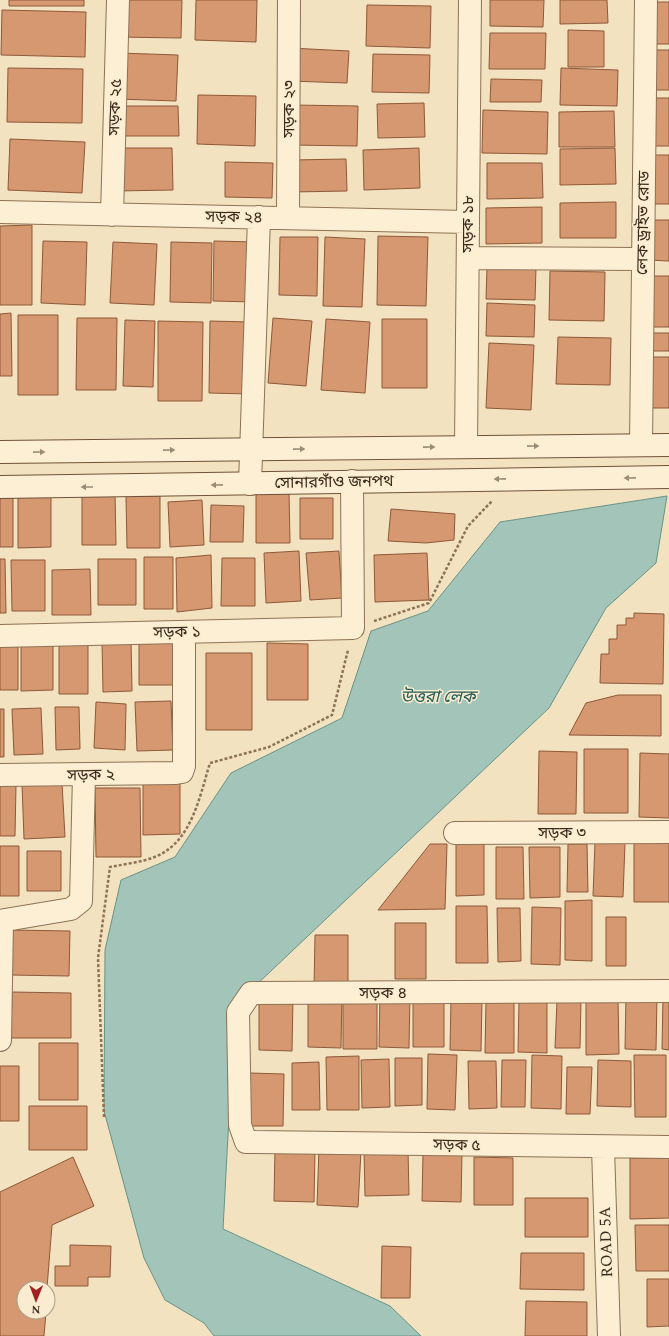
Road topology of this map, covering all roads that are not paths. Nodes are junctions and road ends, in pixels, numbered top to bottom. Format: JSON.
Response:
{"nodes":[{"id":1,"x":118,"y":0,"type":"edge"},
{"id":2,"x":289,"y":0,"type":"edge"},
{"id":3,"x":470,"y":0,"type":"edge"},
{"id":4,"x":646,"y":0,"type":"edge"},
{"id":5,"x":0,"y":212,"type":"edge"},
{"id":6,"x":112,"y":215,"type":"junction"},
{"id":7,"x":259,"y":218,"type":"junction"},
{"id":8,"x":288,"y":218,"type":"junction"},
{"id":9,"x":468,"y":222,"type":"junction"},
{"id":10,"x":468,"y":258,"type":"junction"},
{"id":11,"x":643,"y":259,"type":"junction"},
{"id":12,"x":641,"y":445,"type":"junction"},
{"id":13,"x":669,"y":445,"type":"edge"},
{"id":14,"x":466,"y":447,"type":"junction"},
{"id":15,"x":252,"y":450,"type":"junction"},
{"id":16,"x":0,"y":452,"type":"edge"},
{"id":17,"x":669,"y":477,"type":"edge"},
{"id":18,"x":352,"y":481,"type":"junction"},
{"id":19,"x":250,"y":484,"type":"junction"},
{"id":20,"x":0,"y":488,"type":"edge"},
{"id":21,"x":184,"y":632,"type":"junction"},
{"id":22,"x":0,"y":636,"type":"edge"},
{"id":23,"x":0,"y":775,"type":"edge"},
{"id":24,"x":84,"y":775,"type":"junction"},
{"id":25,"x":669,"y":832,"type":"edge"},
{"id":26,"x":456,"y":833,"type":"dead end"},
{"id":27,"x":1,"y":921,"type":"edge"},
{"id":28,"x":669,"y":991,"type":"edge"},
{"id":29,"x":0,"y":1040,"type":"edge"},
{"id":30,"x":246,"y":1142,"type":"joint"},
{"id":31,"x":669,"y":1147,"type":"edge"},
{"id":32,"x":604,"y":1148,"type":"junction"},
{"id":33,"x":609,"y":1336,"type":"edge"}],
"edges":[{"from":1,"to":6,"type":"street","name":"সড়ক ২৫"},
{"from":2,"to":8,"type":"street","name":"সড়ক ২৩"},
{"from":3,"to":9,"type":"street","name":"সড়ক ১৮"},
{"from":4,"to":11,"type":"street","name":"লেক ড্রাইভ রোড"},
{"from":5,"to":6,"type":"street","name":"সড়ক ২৪"},
{"from":6,"to":7,"type":"street","name":"সড়ক ২৪"},
{"from":7,"to":8,"type":"street","name":"সড়ক ২৪"},
{"from":7,"to":15,"type":"street"},
{"from":8,"to":9,"type":"street","name":"সড়ক ২৪"},
{"from":9,"to":10,"type":"street","name":"সড়ক ১৮"},
{"from":10,"to":11,"type":"street"},
{"from":10,"to":14,"type":"street","name":"সড়ক ১৮"},
{"from":11,"to":12,"type":"street","name":"লেক ড্রাইভ রোড"},
{"from":12,"to":13,"type":"street","name":"সোনারগাঁও জনপথ"},
{"from":14,"to":12,"type":"street","name":"সোনারগাঁও জনপথ","one_way":true},
{"from":15,"to":14,"type":"street","name":"সোনারগাঁও জনপথ","one_way":true},
{"from":16,"to":15,"type":"street","name":"সোনারগাঁও জনপথ","one_way":true},
{"from":15,"to":19,"type":"street"},
{"from":17,"to":18,"type":"street","name":"সোনারগাঁও জনপথ","one_way":true},
{"from":18,"to":19,"type":"street","name":"সোনারগাঁও জনপথ"},
{"from":18,"to":21,"type":"street","name":"সড়ক ১"},
{"from":19,"to":20,"type":"street","name":"সোনারগাঁও জনপথ","one_way":true},
{"from":21,"to":22,"type":"street","name":"সড়ক ১"},
{"from":21,"to":24,"type":"street","name":"সড়ক ২"},
{"from":23,"to":24,"type":"street","name":"সড়ক ২"},
{"from":24,"to":27,"type":"street"},
{"from":25,"to":26,"type":"street","name":"সড়ক ৩"},
{"from":27,"to":29,"type":"street"},
{"from":28,"to":30,"type":"street","name":"সড়ক ৪"},
{"from":30,"to":32,"type":"street","name":"সড়ক ৫"},
{"from":31,"to":32,"type":"street","name":"সড়ক ৫"},
{"from":32,"to":33,"type":"street","name":"ROAD 5A"}]}
